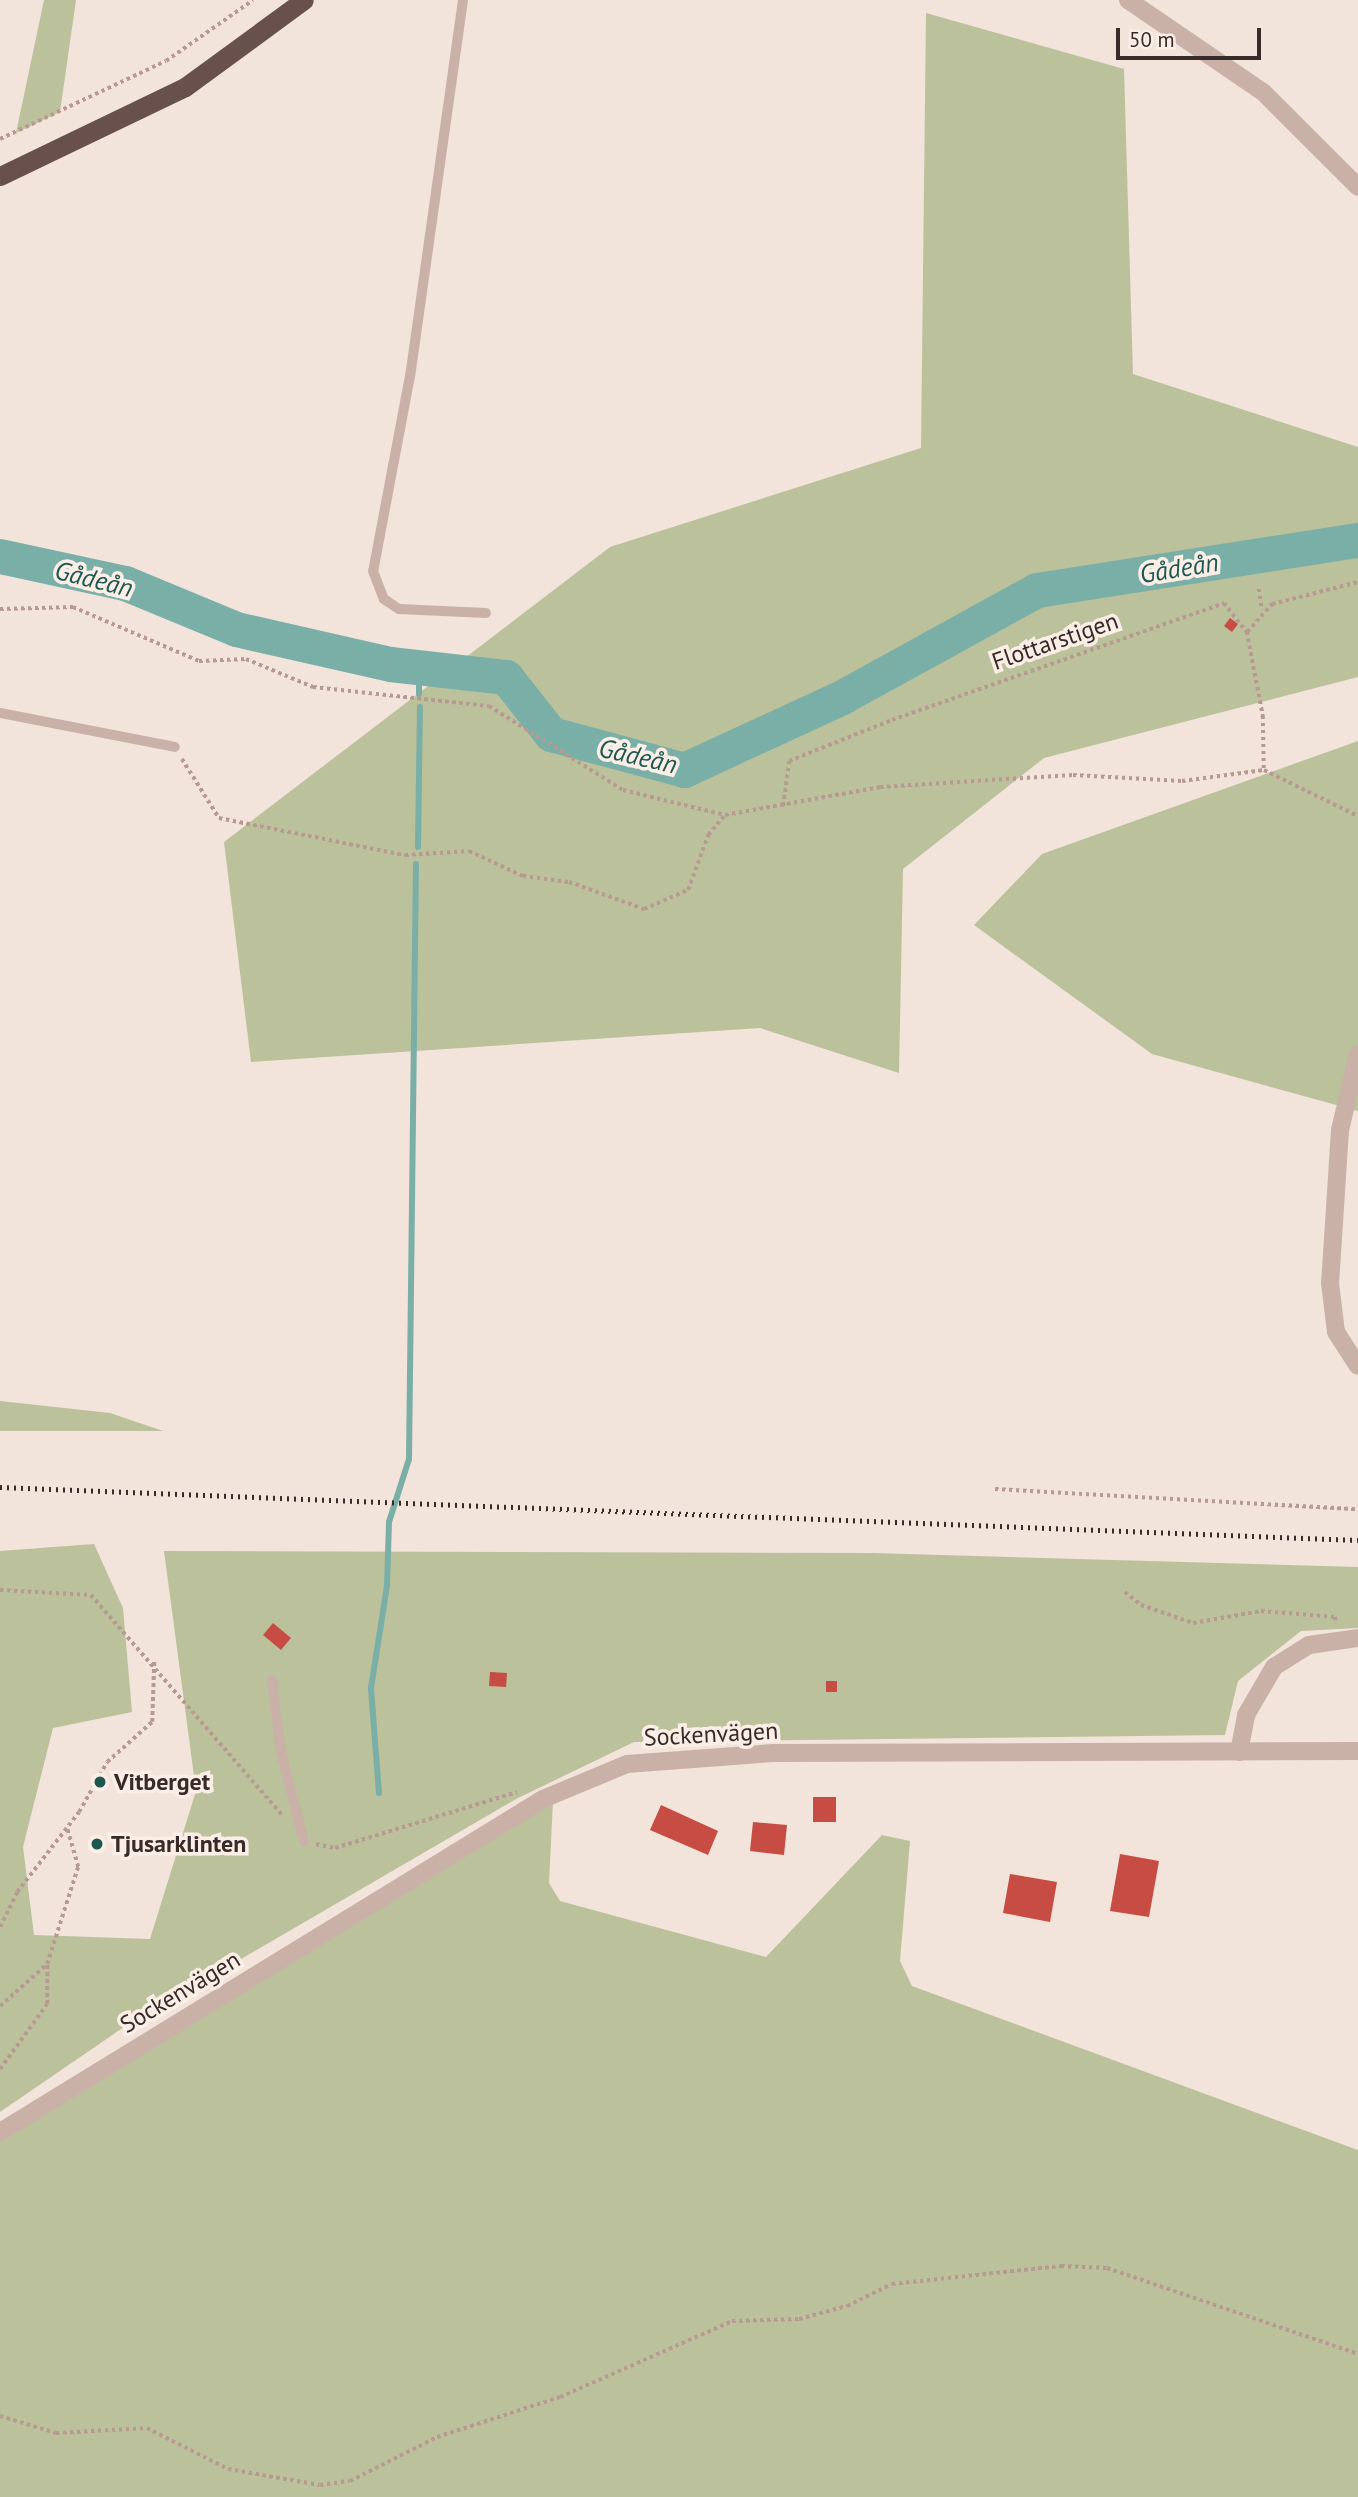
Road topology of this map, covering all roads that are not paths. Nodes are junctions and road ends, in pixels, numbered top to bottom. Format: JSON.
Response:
{"nodes":[{"id":1,"x":304,"y":0,"type":"edge"},
{"id":2,"x":463,"y":0,"type":"edge"},
{"id":3,"x":1128,"y":0,"type":"edge"},
{"id":4,"x":0,"y":176,"type":"edge"},
{"id":5,"x":1358,"y":187,"type":"edge"},
{"id":6,"x":486,"y":613,"type":"dead end"},
{"id":7,"x":0,"y":713,"type":"edge"},
{"id":8,"x":175,"y":747,"type":"road end"},
{"id":9,"x":1358,"y":1054,"type":"edge"},
{"id":10,"x":1358,"y":1366,"type":"edge"},
{"id":11,"x":1351,"y":1638,"type":"edge"},
{"id":12,"x":272,"y":1680,"type":"dead end"},
{"id":13,"x":1358,"y":1751,"type":"edge"},
{"id":14,"x":1239,"y":1752,"type":"junction"},
{"id":15,"x":304,"y":1841,"type":"road end"},
{"id":16,"x":0,"y":2132,"type":"edge"}],
"edges":[{"from":1,"to":4,"type":"highway"},
{"from":2,"to":6,"type":"lane"},
{"from":3,"to":5,"type":"street"},
{"from":7,"to":8,"type":"lane"},
{"from":9,"to":10,"type":"street"},
{"from":11,"to":14,"type":"street"},
{"from":12,"to":15,"type":"lane"},
{"from":13,"to":14,"type":"street","name":"Sockenvägen"},
{"from":14,"to":16,"type":"street","name":"Sockenvägen"}]}
